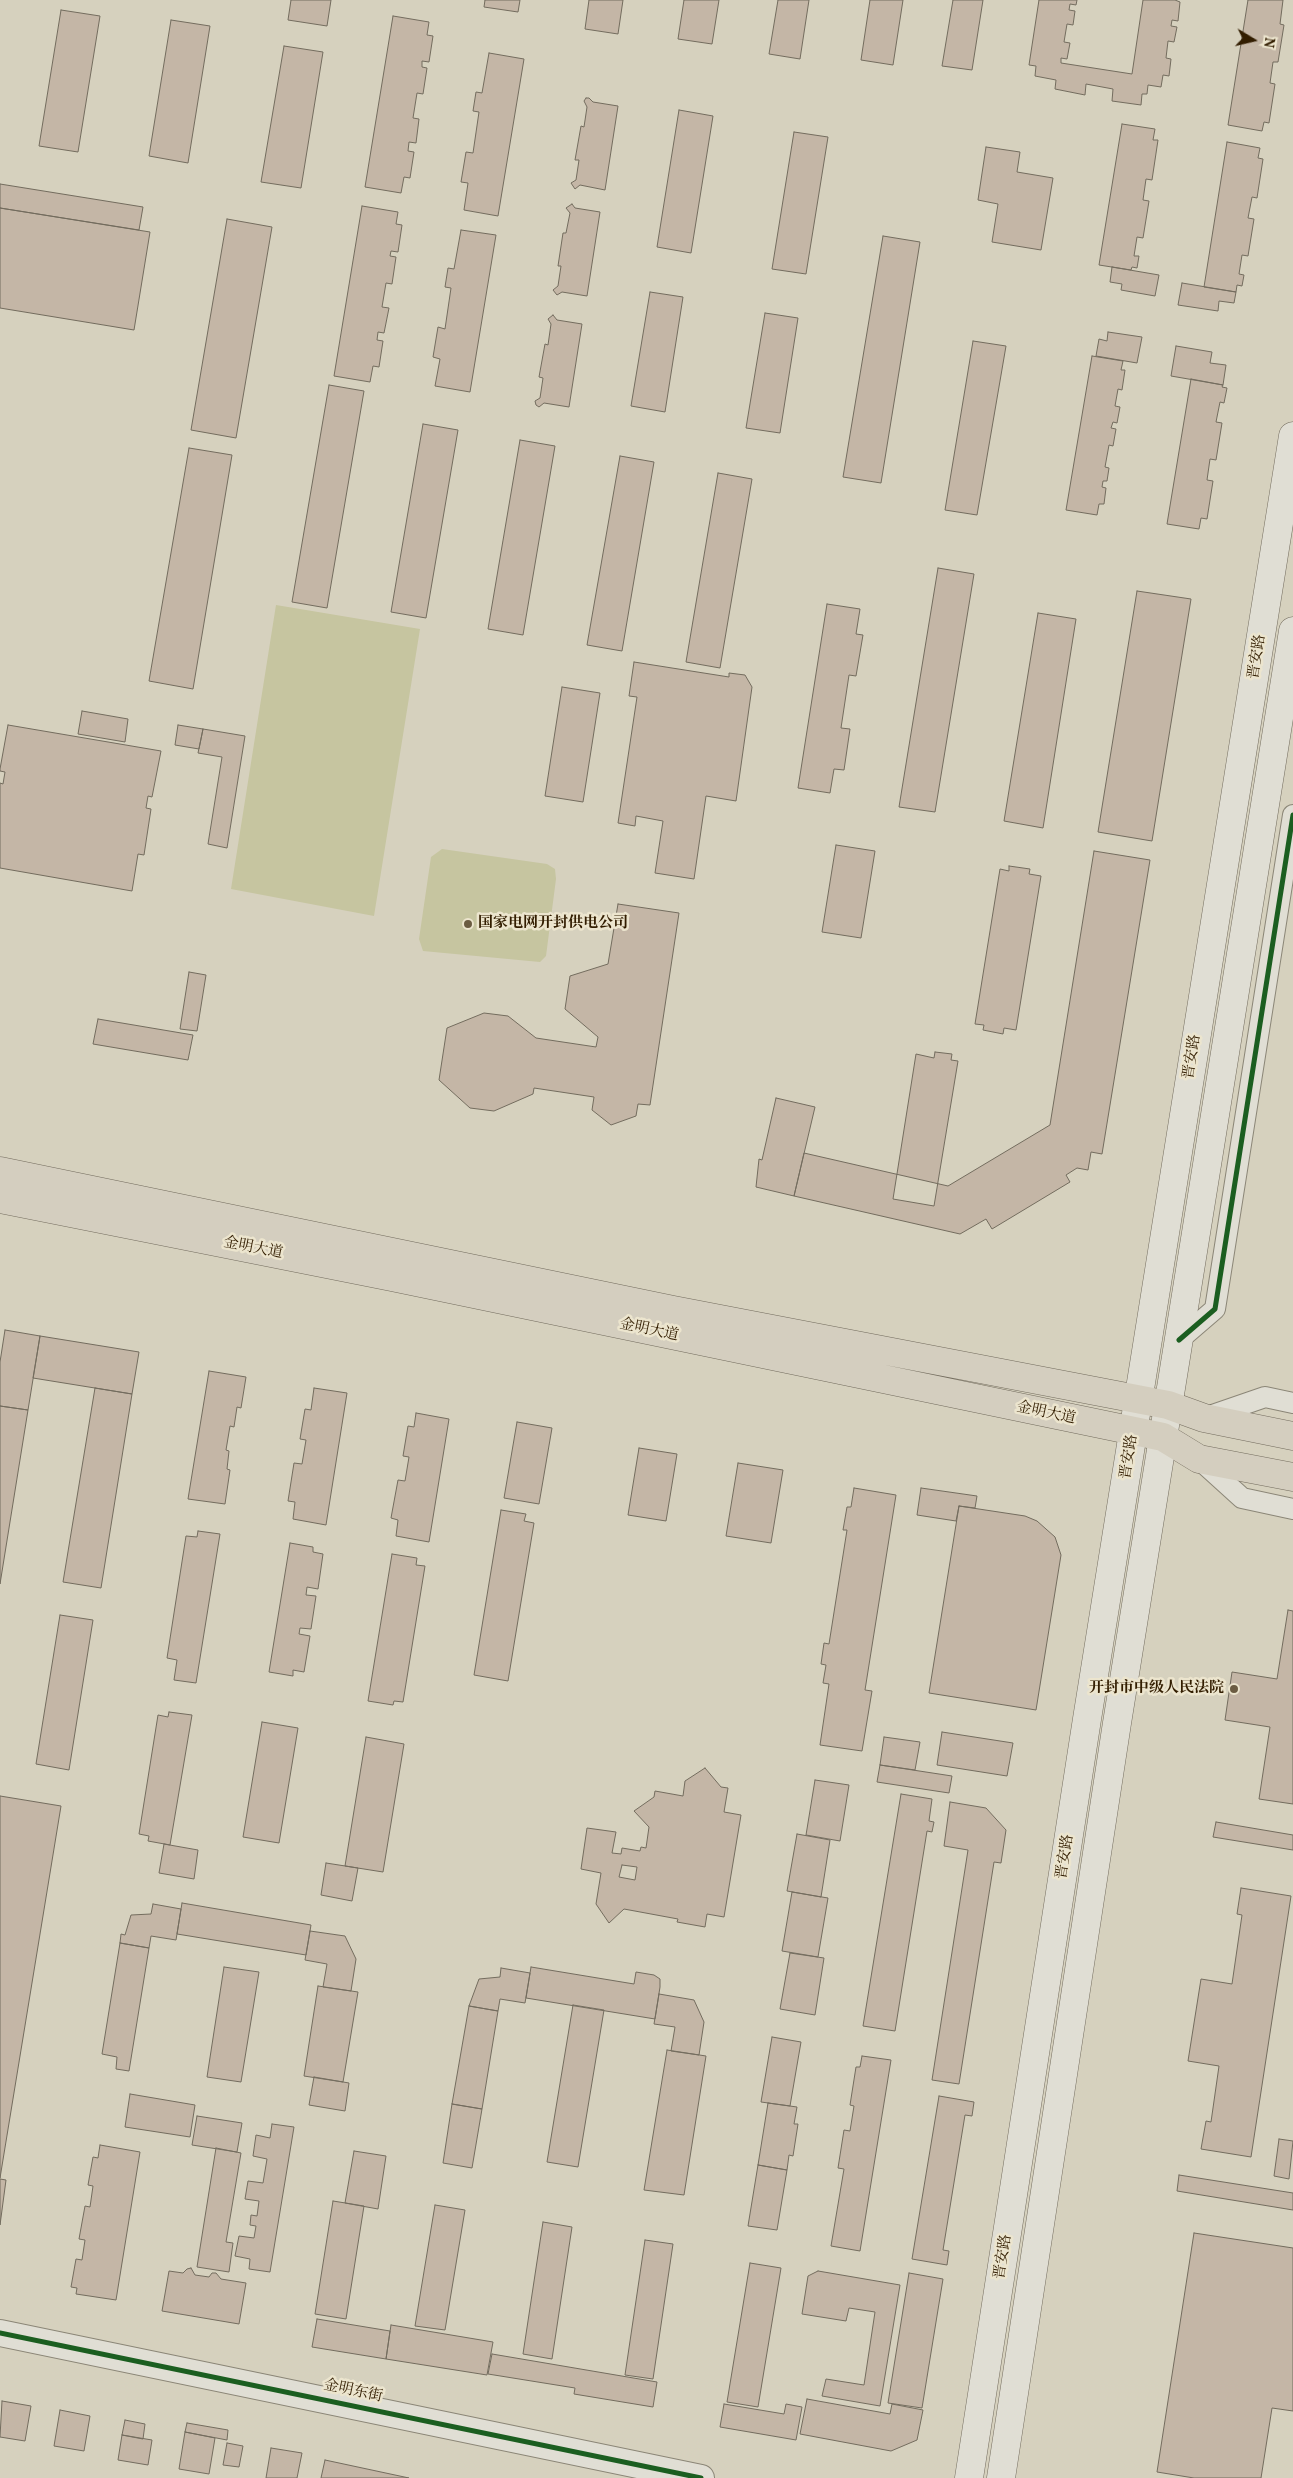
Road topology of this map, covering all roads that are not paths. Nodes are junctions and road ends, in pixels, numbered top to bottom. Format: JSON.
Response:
{"nodes":[{"id":1,"x":1293,"y":436,"type":"edge"},
{"id":2,"x":1293,"y":630,"type":"edge"},
{"id":3,"x":1293,"y":815,"type":"edge"},
{"id":4,"x":0,"y":1172,"type":"edge"},
{"id":5,"x":0,"y":1199,"type":"edge"},
{"id":6,"x":1179,"y":1340,"type":"junction"},
{"id":7,"x":1138,"y":1400,"type":"junction"},
{"id":8,"x":1293,"y":1402,"type":"edge"},
{"id":9,"x":1168,"y":1406,"type":"junction"},
{"id":10,"x":1204,"y":1418,"type":"junction"},
{"id":11,"x":1134,"y":1432,"type":"junction"},
{"id":12,"x":1293,"y":1436,"type":"edge"},
{"id":13,"x":1163,"y":1437,"type":"junction"},
{"id":14,"x":1199,"y":1459,"type":"junction"},
{"id":15,"x":1293,"y":1477,"type":"edge"},
{"id":16,"x":1293,"y":1509,"type":"edge"},
{"id":17,"x":0,"y":2333,"type":"edge"},
{"id":18,"x":701,"y":2478,"type":"edge"},
{"id":19,"x":970,"y":2478,"type":"edge"},
{"id":20,"x":1001,"y":2478,"type":"edge"}],
"edges":[{"from":1,"to":7,"type":"main road","name":"晋安路"},
{"from":2,"to":6,"type":"main road","name":"晋安路"},
{"from":3,"to":6,"type":"street"},
{"from":4,"to":7,"type":"main road","name":"金明大道"},
{"from":5,"to":11,"type":"main road","name":"金明大道"},
{"from":6,"to":9,"type":"main road","name":"晋安路"},
{"from":7,"to":9,"type":"main road","name":"金明大道"},
{"from":7,"to":11,"type":"main road","name":"晋安路"},
{"from":8,"to":10,"type":"street"},
{"from":9,"to":10,"type":"main road","name":"金明大道"},
{"from":9,"to":13,"type":"main road","name":"晋安路"},
{"from":10,"to":12,"type":"main road","name":"金明大道"},
{"from":11,"to":13,"type":"main road","name":"金明大道"},
{"from":11,"to":19,"type":"main road","name":"晋安路"},
{"from":13,"to":14,"type":"main road","name":"金明大道"},
{"from":13,"to":20,"type":"main road","name":"晋安路"},
{"from":14,"to":15,"type":"main road","name":"金明大道"},
{"from":14,"to":16,"type":"street"},
{"from":17,"to":18,"type":"street","name":"金明东街"}]}
